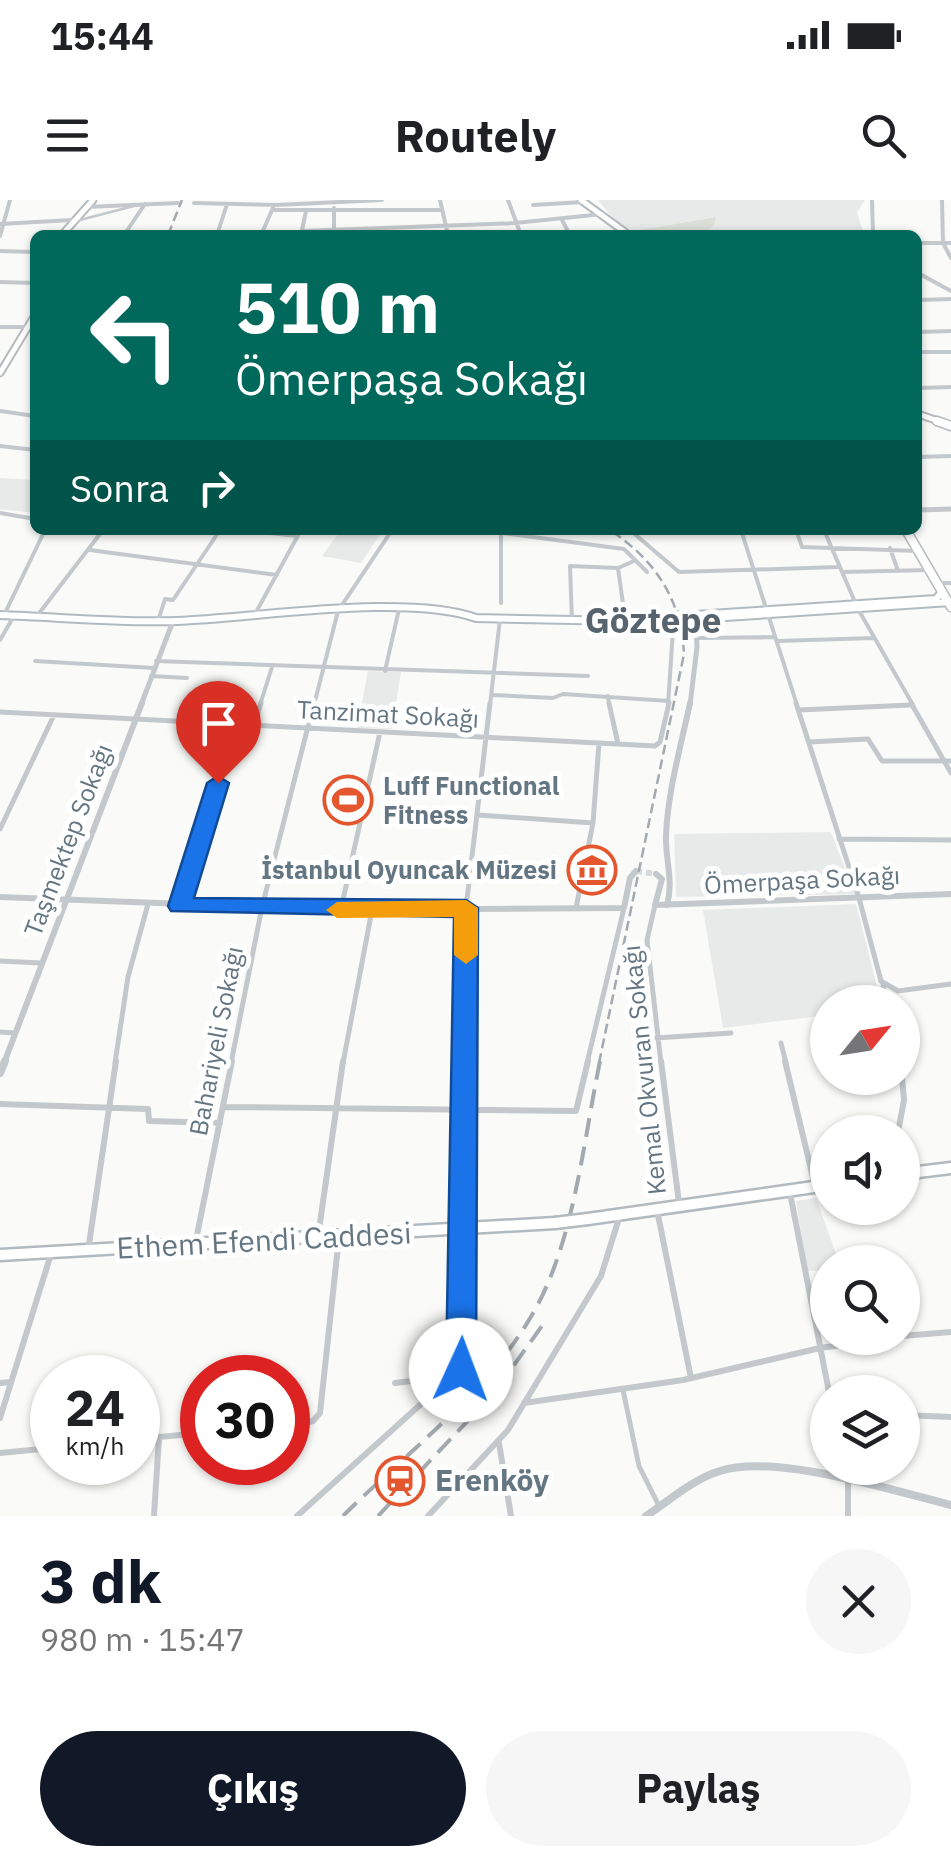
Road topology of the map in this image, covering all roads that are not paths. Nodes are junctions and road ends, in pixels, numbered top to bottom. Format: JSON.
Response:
{"nodes":[{"id":1,"x":10,"y":200,"type":"edge"},
{"id":2,"x":92,"y":200,"type":"edge"},
{"id":3,"x":382,"y":200,"type":"edge"},
{"id":4,"x":440,"y":200,"type":"edge"},
{"id":5,"x":508,"y":200,"type":"edge"},
{"id":6,"x":872,"y":200,"type":"edge"},
{"id":7,"x":942,"y":200,"type":"edge"},
{"id":8,"x":584,"y":201,"type":"edge"},
{"id":9,"x":146,"y":202,"type":"edge"},
{"id":10,"x":250,"y":202,"type":"edge"},
{"id":11,"x":332,"y":202,"type":"edge"},
{"id":12,"x":178,"y":203,"type":"dead end"},
{"id":13,"x":194,"y":203,"type":"dead end"},
{"id":14,"x":227,"y":204,"type":"junction"},
{"id":15,"x":273,"y":205,"type":"edge"},
{"id":16,"x":533,"y":205,"type":"dead end"},
{"id":17,"x":85,"y":208,"type":"junction"},
{"id":18,"x":306,"y":210,"type":"junction"},
{"id":19,"x":442,"y":210,"type":"junction"},
{"id":20,"x":334,"y":211,"type":"junction"},
{"id":21,"x":601,"y":214,"type":"junction"},
{"id":22,"x":561,"y":219,"type":"junction"},
{"id":23,"x":72,"y":220,"type":"junction"},
{"id":24,"x":515,"y":223,"type":"junction"},
{"id":25,"x":3,"y":224,"type":"edge"},
{"id":26,"x":446,"y":226,"type":"junction"},
{"id":27,"x":66,"y":230,"type":"edge"},
{"id":28,"x":127,"y":230,"type":"edge"},
{"id":29,"x":219,"y":230,"type":"edge"},
{"id":30,"x":263,"y":230,"type":"edge"},
{"id":31,"x":303,"y":230,"type":"edge"},
{"id":32,"x":334,"y":230,"type":"edge"},
{"id":33,"x":356,"y":230,"type":"edge"},
{"id":34,"x":447,"y":230,"type":"edge"},
{"id":35,"x":518,"y":230,"type":"edge"},
{"id":36,"x":567,"y":230,"type":"edge"},
{"id":37,"x":625,"y":230,"type":"edge"},
{"id":38,"x":873,"y":230,"type":"edge"},
{"id":39,"x":0,"y":236,"type":"edge"},
{"id":40,"x":922,"y":243,"type":"edge"},
{"id":41,"x":944,"y":243,"type":"junction"},
{"id":42,"x":951,"y":243,"type":"edge"},
{"id":43,"x":0,"y":251,"type":"edge"},
{"id":44,"x":30,"y":252,"type":"edge"},
{"id":45,"x":951,"y":258,"type":"edge"},
{"id":46,"x":922,"y":274,"type":"edge"},
{"id":47,"x":0,"y":282,"type":"edge"},
{"id":48,"x":30,"y":283,"type":"edge"},
{"id":49,"x":951,"y":290,"type":"edge"},
{"id":50,"x":922,"y":300,"type":"edge"},
{"id":51,"x":951,"y":300,"type":"edge"},
{"id":52,"x":0,"y":327,"type":"edge"},
{"id":53,"x":29,"y":327,"type":"joint"},
{"id":54,"x":951,"y":331,"type":"edge"},
{"id":55,"x":922,"y":332,"type":"edge"},
{"id":56,"x":922,"y":352,"type":"edge"},
{"id":57,"x":951,"y":352,"type":"edge"},
{"id":58,"x":0,"y":373,"type":"edge"},
{"id":59,"x":951,"y":387,"type":"edge"},
{"id":60,"x":922,"y":388,"type":"edge"},
{"id":61,"x":0,"y":411,"type":"edge"},
{"id":62,"x":922,"y":414,"type":"edge"},
{"id":63,"x":30,"y":415,"type":"edge"},
{"id":64,"x":951,"y":425,"type":"edge"},
{"id":65,"x":0,"y":446,"type":"edge"},
{"id":66,"x":30,"y":449,"type":"edge"},
{"id":67,"x":951,"y":456,"type":"edge"},
{"id":68,"x":922,"y":457,"type":"edge"},
{"id":69,"x":922,"y":510,"type":"edge"},
{"id":70,"x":951,"y":510,"type":"edge"},
{"id":71,"x":0,"y":513,"type":"edge"},
{"id":72,"x":30,"y":518,"type":"edge"},
{"id":73,"x":42,"y":535,"type":"edge"},
{"id":74,"x":100,"y":535,"type":"edge"},
{"id":75,"x":217,"y":535,"type":"edge"},
{"id":76,"x":298,"y":535,"type":"edge"},
{"id":77,"x":389,"y":535,"type":"edge"},
{"id":78,"x":501,"y":535,"type":"edge"},
{"id":79,"x":516,"y":535,"type":"edge"},
{"id":80,"x":636,"y":535,"type":"edge"},
{"id":81,"x":743,"y":535,"type":"edge"},
{"id":82,"x":798,"y":535,"type":"edge"},
{"id":83,"x":826,"y":535,"type":"edge"},
{"id":84,"x":911,"y":535,"type":"edge"},
{"id":85,"x":912,"y":535,"type":"edge"},
{"id":86,"x":830,"y":546,"type":"junction"},
{"id":87,"x":890,"y":548,"type":"junction"},
{"id":88,"x":90,"y":550,"type":"junction"},
{"id":89,"x":918,"y":551,"type":"junction"},
{"id":90,"x":636,"y":560,"type":"junction"},
{"id":91,"x":199,"y":565,"type":"junction"},
{"id":92,"x":618,"y":568,"type":"junction"},
{"id":93,"x":754,"y":570,"type":"junction"},
{"id":94,"x":839,"y":570,"type":"junction"},
{"id":95,"x":929,"y":570,"type":"junction"},
{"id":96,"x":898,"y":571,"type":"junction"},
{"id":97,"x":646,"y":572,"type":"dead end"},
{"id":98,"x":278,"y":575,"type":"junction"},
{"id":99,"x":948,"y":595,"type":"edge"},
{"id":100,"x":501,"y":603,"type":"dead end"},
{"id":101,"x":857,"y":607,"type":"junction"},
{"id":102,"x":399,"y":609,"type":"junction"},
{"id":103,"x":338,"y":611,"type":"junction"},
{"id":104,"x":768,"y":613,"type":"junction"},
{"id":105,"x":2,"y":615,"type":"edge"},
{"id":106,"x":14,"y":616,"type":"junction"},
{"id":107,"x":37,"y":616,"type":"junction"},
{"id":108,"x":254,"y":616,"type":"junction"},
{"id":109,"x":647,"y":616,"type":"junction"},
{"id":110,"x":696,"y":618,"type":"junction"},
{"id":111,"x":500,"y":619,"type":"junction"},
{"id":112,"x":158,"y":621,"type":"junction"},
{"id":113,"x":173,"y":621,"type":"junction"},
{"id":114,"x":572,"y":622,"type":"junction"},
{"id":115,"x":673,"y":630,"type":"dead end"},
{"id":116,"x":698,"y":638,"type":"junction"},
{"id":117,"x":874,"y":638,"type":"junction"},
{"id":118,"x":776,"y":639,"type":"junction"},
{"id":119,"x":0,"y":640,"type":"edge"},
{"id":120,"x":35,"y":661,"type":"dead end"},
{"id":121,"x":154,"y":668,"type":"junction"},
{"id":122,"x":272,"y":668,"type":"junction"},
{"id":123,"x":323,"y":670,"type":"junction"},
{"id":124,"x":385,"y":670,"type":"junction"},
{"id":125,"x":494,"y":674,"type":"junction"},
{"id":126,"x":588,"y":676,"type":"dead end"},
{"id":127,"x":187,"y":678,"type":"dead end"},
{"id":128,"x":493,"y":694,"type":"junction"},
{"id":129,"x":608,"y":696,"type":"junction"},
{"id":130,"x":669,"y":701,"type":"junction"},
{"id":131,"x":910,"y":706,"type":"junction"},
{"id":132,"x":798,"y":710,"type":"junction"},
{"id":133,"x":0,"y":712,"type":"edge"},
{"id":134,"x":54,"y":715,"type":"junction"},
{"id":135,"x":136,"y":719,"type":"junction"},
{"id":136,"x":236,"y":724,"type":"junction"},
{"id":137,"x":254,"y":725,"type":"junction"},
{"id":138,"x":310,"y":728,"type":"junction"},
{"id":139,"x":380,"y":732,"type":"junction"},
{"id":140,"x":488,"y":737,"type":"junction"},
{"id":141,"x":809,"y":742,"type":"junction"},
{"id":142,"x":600,"y":743,"type":"junction"},
{"id":143,"x":618,"y":744,"type":"junction"},
{"id":144,"x":951,"y":760,"type":"edge"},
{"id":145,"x":942,"y":761,"type":"junction"},
{"id":146,"x":951,"y":773,"type":"edge"},
{"id":147,"x":478,"y":816,"type":"junction"},
{"id":148,"x":593,"y":822,"type":"junction"},
{"id":149,"x":0,"y":829,"type":"edge"},
{"id":150,"x":839,"y":839,"type":"junction"},
{"id":151,"x":951,"y":840,"type":"edge"},
{"id":152,"x":636,"y":872,"type":"dead end"},
{"id":153,"x":656,"y":874,"type":"dead end"},
{"id":154,"x":951,"y":894,"type":"edge"},
{"id":155,"x":0,"y":897,"type":"edge"},
{"id":156,"x":859,"y":898,"type":"junction"},
{"id":157,"x":65,"y":900,"type":"junction"},
{"id":158,"x":148,"y":904,"type":"junction"},
{"id":159,"x":655,"y":905,"type":"junction"},
{"id":160,"x":667,"y":905,"type":"junction"},
{"id":161,"x":180,"y":906,"type":"junction"},
{"id":162,"x":262,"y":908,"type":"junction"},
{"id":163,"x":466,"y":908,"type":"junction"},
{"id":164,"x":576,"y":908,"type":"junction"},
{"id":165,"x":624,"y":908,"type":"junction"},
{"id":166,"x":341,"y":910,"type":"junction"},
{"id":167,"x":372,"y":910,"type":"junction"},
{"id":168,"x":0,"y":961,"type":"edge"},
{"id":169,"x":41,"y":963,"type":"junction"},
{"id":170,"x":882,"y":982,"type":"junction"},
{"id":171,"x":951,"y":984,"type":"edge"},
{"id":172,"x":883,"y":985,"type":"edge"},
{"id":173,"x":0,"y":1032,"type":"edge"},
{"id":174,"x":731,"y":1033,"type":"dead end"},
{"id":175,"x":15,"y":1034,"type":"junction"},
{"id":176,"x":656,"y":1038,"type":"junction"},
{"id":177,"x":781,"y":1043,"type":"dead end"},
{"id":178,"x":0,"y":1073,"type":"edge"},
{"id":179,"x":0,"y":1104,"type":"edge"},
{"id":180,"x":224,"y":1107,"type":"junction"},
{"id":181,"x":108,"y":1108,"type":"junction"},
{"id":182,"x":335,"y":1108,"type":"junction"},
{"id":183,"x":465,"y":1112,"type":"junction"},
{"id":184,"x":220,"y":1122,"type":"junction"},
{"id":185,"x":810,"y":1165,"type":"edge"},
{"id":186,"x":951,"y":1169,"type":"edge"},
{"id":187,"x":920,"y":1172,"type":"edge"},
{"id":188,"x":810,"y":1187,"type":"edge"},
{"id":189,"x":790,"y":1190,"type":"junction"},
{"id":190,"x":680,"y":1206,"type":"junction"},
{"id":191,"x":657,"y":1210,"type":"junction"},
{"id":192,"x":620,"y":1215,"type":"junction"},
{"id":193,"x":464,"y":1230,"type":"junction"},
{"id":194,"x":339,"y":1237,"type":"junction"},
{"id":195,"x":318,"y":1238,"type":"junction"},
{"id":196,"x":195,"y":1246,"type":"junction"},
{"id":197,"x":88,"y":1252,"type":"junction"},
{"id":198,"x":51,"y":1254,"type":"junction"},
{"id":199,"x":0,"y":1256,"type":"edge"},
{"id":200,"x":810,"y":1310,"type":"edge"},
{"id":201,"x":951,"y":1332,"type":"edge"},
{"id":202,"x":920,"y":1335,"type":"edge"},
{"id":203,"x":810,"y":1350,"type":"edge"},
{"id":204,"x":456,"y":1376,"type":"junction"},
{"id":205,"x":691,"y":1379,"type":"junction"},
{"id":206,"x":11,"y":1382,"type":"junction"},
{"id":207,"x":394,"y":1382,"type":"dead end"},
{"id":208,"x":0,"y":1383,"type":"edge"},
{"id":209,"x":623,"y":1390,"type":"junction"},
{"id":210,"x":524,"y":1404,"type":"junction"},
{"id":211,"x":920,"y":1415,"type":"edge"},
{"id":212,"x":951,"y":1416,"type":"edge"},
{"id":213,"x":0,"y":1418,"type":"edge"},
{"id":214,"x":310,"y":1422,"type":"edge"},
{"id":215,"x":180,"y":1435,"type":"edge"},
{"id":216,"x":160,"y":1436,"type":"edge"},
{"id":217,"x":499,"y":1444,"type":"junction"},
{"id":218,"x":30,"y":1450,"type":"edge"},
{"id":219,"x":0,"y":1453,"type":"edge"},
{"id":220,"x":810,"y":1471,"type":"edge"},
{"id":221,"x":156,"y":1485,"type":"edge"},
{"id":222,"x":848,"y":1485,"type":"edge"},
{"id":223,"x":869,"y":1485,"type":"edge"},
{"id":224,"x":951,"y":1504,"type":"edge"},
{"id":225,"x":660,"y":1512,"type":"edge"},
{"id":226,"x":154,"y":1516,"type":"edge"},
{"id":227,"x":297,"y":1516,"type":"edge"},
{"id":228,"x":428,"y":1516,"type":"edge"},
{"id":229,"x":511,"y":1516,"type":"edge"},
{"id":230,"x":646,"y":1516,"type":"edge"},
{"id":231,"x":848,"y":1516,"type":"edge"}],
"edges":[{"from":1,"to":25,"type":"street"},
{"from":2,"to":17,"type":"main road"},
{"from":3,"to":11,"type":"street"},
{"from":4,"to":19,"type":"street"},
{"from":5,"to":24,"type":"street"},
{"from":6,"to":38,"type":"street"},
{"from":7,"to":41,"type":"street"},
{"from":8,"to":16,"type":"street"},
{"from":8,"to":21,"type":"main road"},
{"from":9,"to":12,"type":"street"},
{"from":9,"to":17,"type":"street"},
{"from":9,"to":23,"type":"street"},
{"from":9,"to":28,"type":"street"},
{"from":10,"to":14,"type":"street"},
{"from":10,"to":15,"type":"street"},
{"from":11,"to":15,"type":"street"},
{"from":11,"to":20,"type":"street"},
{"from":13,"to":14,"type":"street"},
{"from":14,"to":29,"type":"street"},
{"from":15,"to":18,"type":"street"},
{"from":15,"to":30,"type":"street"},
{"from":17,"to":23,"type":"main road"},
{"from":18,"to":20,"type":"street"},
{"from":18,"to":31,"type":"street"},
{"from":19,"to":20,"type":"street"},
{"from":19,"to":26,"type":"street"},
{"from":20,"to":32,"type":"street"},
{"from":21,"to":22,"type":"street"},
{"from":21,"to":37,"type":"main road"},
{"from":22,"to":24,"type":"street"},
{"from":22,"to":36,"type":"street"},
{"from":23,"to":25,"type":"street"},
{"from":23,"to":27,"type":"main road"},
{"from":24,"to":26,"type":"street"},
{"from":24,"to":35,"type":"street"},
{"from":25,"to":39,"type":"street"},
{"from":26,"to":33,"type":"street"},
{"from":26,"to":34,"type":"street"},
{"from":40,"to":41,"type":"street"},
{"from":41,"to":42,"type":"street"},
{"from":41,"to":45,"type":"street"},
{"from":43,"to":44,"type":"street"},
{"from":46,"to":49,"type":"street"},
{"from":47,"to":48,"type":"street"},
{"from":50,"to":51,"type":"street"},
{"from":52,"to":53,"type":"street"},
{"from":53,"to":58,"type":"main road"},
{"from":54,"to":55,"type":"street"},
{"from":56,"to":57,"type":"street"},
{"from":59,"to":60,"type":"street"},
{"from":61,"to":63,"type":"street"},
{"from":62,"to":64,"type":"main road"},
{"from":65,"to":66,"type":"street"},
{"from":67,"to":68,"type":"street"},
{"from":69,"to":70,"type":"street"},
{"from":71,"to":72,"type":"street"},
{"from":73,"to":105,"type":"street"},
{"from":74,"to":88,"type":"street"},
{"from":75,"to":91,"type":"street"},
{"from":76,"to":98,"type":"street"},
{"from":77,"to":103,"type":"street","name":"Bahariyeli Sokağı"},
{"from":78,"to":100,"type":"street"},
{"from":79,"to":90,"type":"street"},
{"from":80,"to":93,"type":"street"},
{"from":81,"to":93,"type":"street"},
{"from":82,"to":86,"type":"street"},
{"from":83,"to":86,"type":"street"},
{"from":84,"to":89,"type":"main road"},
{"from":85,"to":99,"type":"main road"},
{"from":86,"to":87,"type":"street"},
{"from":86,"to":94,"type":"street"},
{"from":87,"to":89,"type":"street"},
{"from":87,"to":96,"type":"street"},
{"from":88,"to":91,"type":"street"},
{"from":88,"to":107,"type":"street"},
{"from":89,"to":95,"type":"main road"},
{"from":90,"to":92,"type":"street"},
{"from":90,"to":97,"type":"street"},
{"from":91,"to":98,"type":"street"},
{"from":91,"to":112,"type":"street"},
{"from":92,"to":109,"type":"street"},
{"from":92,"to":114,"type":"street"},
{"from":93,"to":94,"type":"street"},
{"from":93,"to":104,"type":"street"},
{"from":94,"to":96,"type":"street"},
{"from":94,"to":101,"type":"street"},
{"from":95,"to":96,"type":"street"},
{"from":95,"to":99,"type":"main road"},
{"from":98,"to":108,"type":"street"},
{"from":99,"to":101,"type":"main road"},
{"from":101,"to":104,"type":"main road"},
{"from":101,"to":117,"type":"street"},
{"from":102,"to":103,"type":"main road"},
{"from":102,"to":111,"type":"main road"},
{"from":102,"to":124,"type":"street"},
{"from":103,"to":108,"type":"main road"},
{"from":103,"to":123,"type":"street","name":"Bahariyeli Sokağı"},
{"from":104,"to":110,"type":"main road"},
{"from":104,"to":118,"type":"street"},
{"from":105,"to":106,"type":"main road"},
{"from":106,"to":107,"type":"main road"},
{"from":106,"to":119,"type":"street"},
{"from":107,"to":112,"type":"main road"},
{"from":108,"to":113,"type":"main road"},
{"from":109,"to":110,"type":"main road","bridge":true},
{"from":109,"to":114,"type":"main road"},
{"from":110,"to":116,"type":"street"},
{"from":111,"to":114,"type":"main road"},
{"from":111,"to":125,"type":"street"},
{"from":112,"to":113,"type":"main road"},
{"from":113,"to":121,"type":"street","name":"Taşmektep Sokağı"},
{"from":115,"to":130,"type":"street","name":"Tanzimat Sokağı"},
{"from":116,"to":118,"type":"street"},
{"from":116,"to":160,"type":"street"},
{"from":117,"to":118,"type":"street"},
{"from":117,"to":131,"type":"street"},
{"from":118,"to":132,"type":"street"},
{"from":120,"to":121,"type":"street"},
{"from":121,"to":122,"type":"street"},
{"from":121,"to":127,"type":"street"},
{"from":121,"to":135,"type":"street","name":"Taşmektep Sokağı"},
{"from":122,"to":123,"type":"street"},
{"from":122,"to":137,"type":"street"},
{"from":123,"to":124,"type":"street"},
{"from":123,"to":138,"type":"street","name":"Bahariyeli Sokağı"},
{"from":124,"to":125,"type":"street"},
{"from":125,"to":126,"type":"street"},
{"from":125,"to":128,"type":"street"},
{"from":128,"to":129,"type":"street"},
{"from":128,"to":140,"type":"street"},
{"from":129,"to":130,"type":"street"},
{"from":129,"to":143,"type":"street"},
{"from":130,"to":143,"type":"street","name":"Tanzimat Sokağı"},
{"from":131,"to":132,"type":"street"},
{"from":131,"to":145,"type":"street"},
{"from":132,"to":141,"type":"street"},
{"from":133,"to":134,"type":"street","name":"Tanzimat Sokağı"},
{"from":134,"to":135,"type":"street","name":"Tanzimat Sokağı"},
{"from":134,"to":149,"type":"street"},
{"from":135,"to":136,"type":"street","name":"Tanzimat Sokağı"},
{"from":135,"to":157,"type":"street","name":"Taşmektep Sokağı"},
{"from":136,"to":137,"type":"street","name":"Tanzimat Sokağı"},
{"from":136,"to":161,"type":"street"},
{"from":137,"to":138,"type":"street","name":"Tanzimat Sokağı"},
{"from":138,"to":139,"type":"street","name":"Tanzimat Sokağı"},
{"from":138,"to":162,"type":"street","name":"Bahariyeli Sokağı"},
{"from":139,"to":140,"type":"street","name":"Tanzimat Sokağı"},
{"from":139,"to":166,"type":"street"},
{"from":140,"to":142,"type":"street","name":"Tanzimat Sokağı"},
{"from":140,"to":147,"type":"street"},
{"from":141,"to":145,"type":"street"},
{"from":141,"to":150,"type":"street"},
{"from":142,"to":143,"type":"street","name":"Tanzimat Sokağı"},
{"from":142,"to":148,"type":"street"},
{"from":144,"to":145,"type":"street"},
{"from":145,"to":146,"type":"street"},
{"from":147,"to":148,"type":"street"},
{"from":147,"to":163,"type":"street"},
{"from":148,"to":164,"type":"street"},
{"from":150,"to":151,"type":"street"},
{"from":150,"to":156,"type":"street"},
{"from":152,"to":165,"type":"street"},
{"from":153,"to":159,"type":"street","name":"Kemal Okvuran Sokağı"},
{"from":154,"to":156,"type":"street","name":"Ömerpaşa Sokağı"},
{"from":155,"to":157,"type":"street"},
{"from":156,"to":160,"type":"street","name":"Ömerpaşa Sokağı"},
{"from":156,"to":170,"type":"street"},
{"from":157,"to":158,"type":"street"},
{"from":157,"to":169,"type":"street","name":"Taşmektep Sokağı"},
{"from":158,"to":161,"type":"street"},
{"from":158,"to":181,"type":"street"},
{"from":159,"to":160,"type":"street","name":"Ömerpaşa Sokağı"},
{"from":159,"to":176,"type":"street","name":"Kemal Okvuran Sokağı"},
{"from":161,"to":162,"type":"street"},
{"from":162,"to":166,"type":"street"},
{"from":162,"to":180,"type":"street","name":"Bahariyeli Sokağı"},
{"from":163,"to":164,"type":"street"},
{"from":163,"to":167,"type":"street"},
{"from":163,"to":183,"type":"street"},
{"from":164,"to":165,"type":"street"},
{"from":165,"to":183,"type":"street"},
{"from":166,"to":167,"type":"street"},
{"from":167,"to":182,"type":"street"},
{"from":168,"to":169,"type":"street"},
{"from":169,"to":175,"type":"street","name":"Taşmektep Sokağı"},
{"from":170,"to":171,"type":"street"},
{"from":170,"to":172,"type":"street"},
{"from":173,"to":175,"type":"street"},
{"from":174,"to":176,"type":"street"},
{"from":175,"to":178,"type":"street","name":"Taşmektep Sokağı"},
{"from":176,"to":190,"type":"street","name":"Kemal Okvuran Sokağı"},
{"from":177,"to":185,"type":"street"},
{"from":179,"to":181,"type":"street"},
{"from":180,"to":182,"type":"street"},
{"from":180,"to":184,"type":"street","name":"Bahariyeli Sokağı"},
{"from":181,"to":184,"type":"street"},
{"from":181,"to":197,"type":"street"},
{"from":182,"to":183,"type":"street"},
{"from":182,"to":195,"type":"street"},
{"from":183,"to":193,"type":"street"},
{"from":184,"to":196,"type":"street","name":"Bahariyeli Sokağı"},
{"from":186,"to":187,"type":"main road"},
{"from":188,"to":189,"type":"main road"},
{"from":189,"to":190,"type":"main road"},
{"from":189,"to":200,"type":"street"},
{"from":190,"to":191,"type":"main road"},
{"from":191,"to":192,"type":"main road"},
{"from":191,"to":205,"type":"street"},
{"from":192,"to":193,"type":"main road","name":"Ethem Efendi Caddesi","bridge":true},
{"from":192,"to":210,"type":"street"},
{"from":193,"to":194,"type":"main road","name":"Ethem Efendi Caddesi"},
{"from":193,"to":204,"type":"street"},
{"from":194,"to":195,"type":"main road","name":"Ethem Efendi Caddesi"},
{"from":194,"to":214,"type":"street"},
{"from":195,"to":196,"type":"main road","name":"Ethem Efendi Caddesi"},
{"from":196,"to":197,"type":"main road","name":"Ethem Efendi Caddesi"},
{"from":197,"to":198,"type":"main road","name":"Ethem Efendi Caddesi"},
{"from":198,"to":199,"type":"main road","name":"Ethem Efendi Caddesi"},
{"from":198,"to":206,"type":"street"},
{"from":201,"to":202,"type":"street"},
{"from":203,"to":205,"type":"street"},
{"from":204,"to":207,"type":"street"},
{"from":204,"to":227,"type":"street"},
{"from":205,"to":209,"type":"street"},
{"from":206,"to":208,"type":"street"},
{"from":206,"to":213,"type":"street"},
{"from":209,"to":210,"type":"street"},
{"from":209,"to":225,"type":"street"},
{"from":210,"to":217,"type":"street"},
{"from":211,"to":212,"type":"street"},
{"from":215,"to":216,"type":"street"},
{"from":217,"to":228,"type":"street"},
{"from":217,"to":229,"type":"street"},
{"from":218,"to":219,"type":"street"},
{"from":220,"to":225,"type":"street"},
{"from":221,"to":226,"type":"street"},
{"from":222,"to":231,"type":"street"},
{"from":223,"to":224,"type":"street"},
{"from":225,"to":230,"type":"street"}]}
